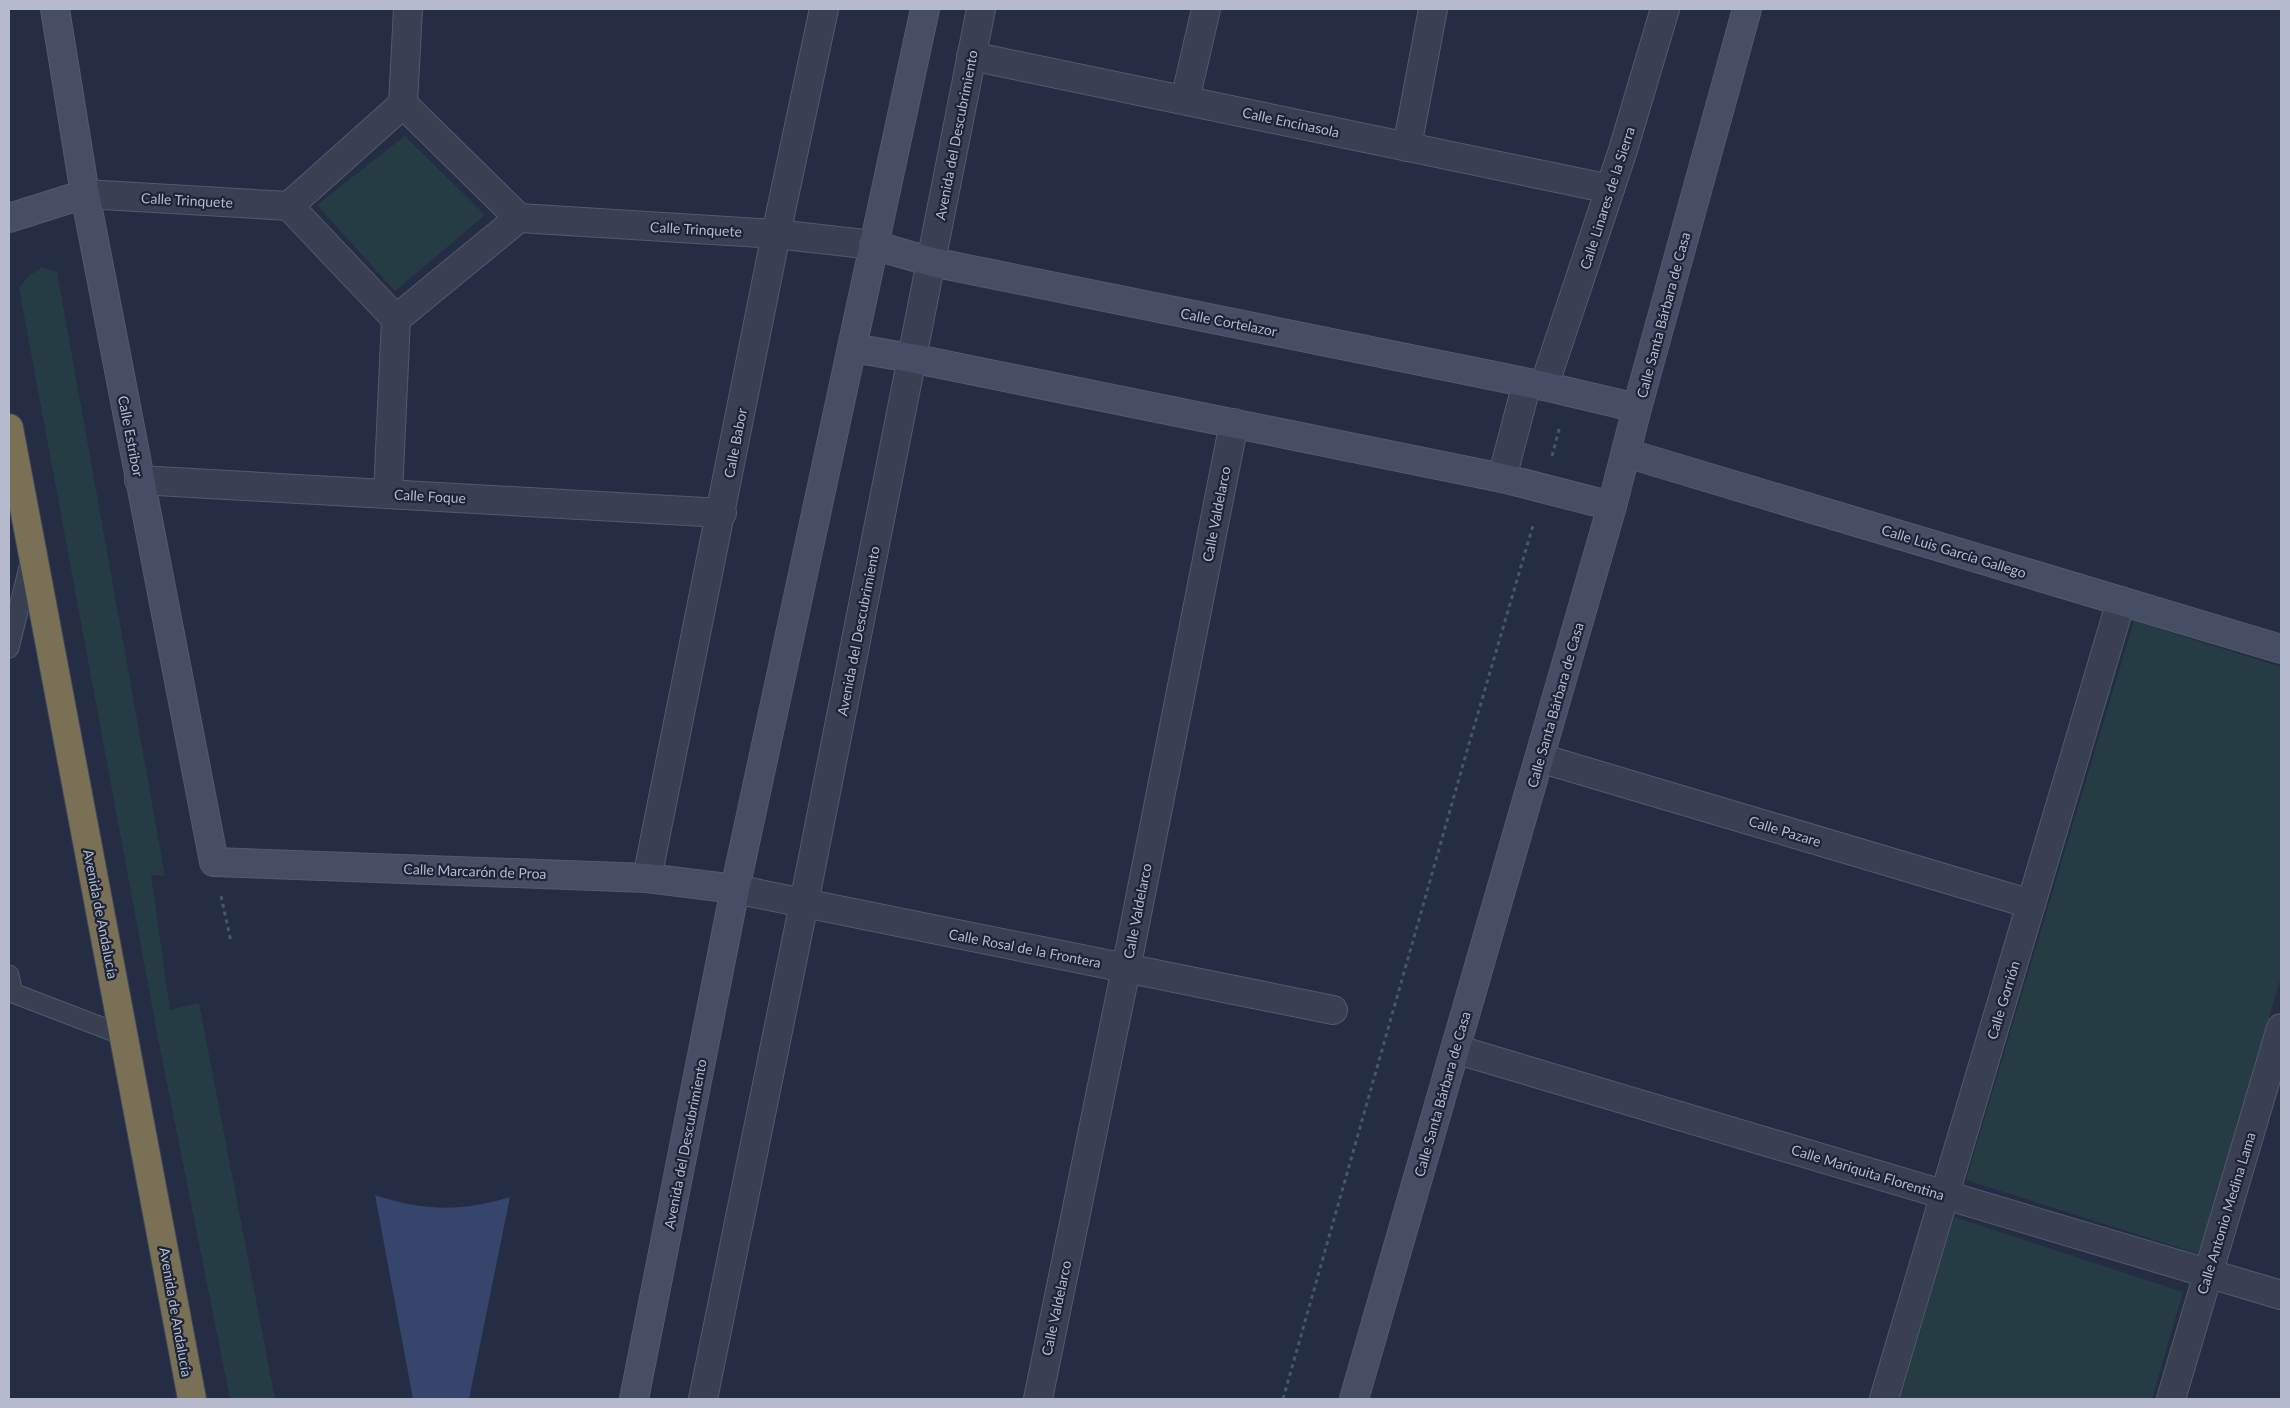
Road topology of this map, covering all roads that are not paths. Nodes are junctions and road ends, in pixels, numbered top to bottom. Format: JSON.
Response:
{"nodes":[{"id":1,"x":55,"y":9,"type":"edge"},
{"id":2,"x":408,"y":9,"type":"edge"},
{"id":3,"x":824,"y":9,"type":"edge"},
{"id":4,"x":925,"y":9,"type":"edge"},
{"id":5,"x":981,"y":9,"type":"edge"},
{"id":6,"x":1206,"y":9,"type":"edge"},
{"id":7,"x":1433,"y":9,"type":"edge"},
{"id":8,"x":1666,"y":9,"type":"edge"},
{"id":9,"x":1747,"y":9,"type":"edge"},
{"id":10,"x":971,"y":56,"type":"junction"},
{"id":11,"x":1185,"y":100,"type":"junction"},
{"id":12,"x":403,"y":104,"type":"junction"},
{"id":13,"x":1407,"y":147,"type":"junction"},
{"id":14,"x":1610,"y":189,"type":"junction"},
{"id":15,"x":85,"y":194,"type":"junction"},
{"id":16,"x":288,"y":206,"type":"junction"},
{"id":17,"x":9,"y":218,"type":"edge"},
{"id":18,"x":519,"y":218,"type":"junction"},
{"id":19,"x":776,"y":234,"type":"junction"},
{"id":20,"x":873,"y":245,"type":"junction"},
{"id":21,"x":932,"y":262,"type":"junction"},
{"id":22,"x":396,"y":319,"type":"junction"},
{"id":23,"x":852,"y":348,"type":"junction"},
{"id":24,"x":911,"y":358,"type":"junction"},
{"id":25,"x":1547,"y":387,"type":"junction"},
{"id":26,"x":1637,"y":408,"type":"junction"},
{"id":27,"x":1234,"y":423,"type":"junction"},
{"id":28,"x":9,"y":428,"type":"edge"},
{"id":29,"x":1626,"y":453,"type":"junction"},
{"id":30,"x":1502,"y":478,"type":"junction"},
{"id":31,"x":139,"y":480,"type":"junction"},
{"id":32,"x":388,"y":494,"type":"junction"},
{"id":33,"x":1612,"y":506,"type":"junction"},
{"id":34,"x":722,"y":513,"type":"junction"},
{"id":35,"x":32,"y":556,"type":"junction"},
{"id":36,"x":2121,"y":601,"type":"junction"},
{"id":37,"x":9,"y":648,"type":"edge"},
{"id":38,"x":2281,"y":649,"type":"edge"},
{"id":39,"x":1540,"y":758,"type":"junction"},
{"id":40,"x":214,"y":862,"type":"joint"},
{"id":41,"x":647,"y":878,"type":"junction"},
{"id":42,"x":735,"y":889,"type":"junction"},
{"id":43,"x":804,"y":903,"type":"junction"},
{"id":44,"x":2031,"y":904,"type":"junction"},
{"id":45,"x":1126,"y":968,"type":"junction"},
{"id":46,"x":9,"y":975,"type":"edge"},
{"id":47,"x":1333,"y":1010,"type":"dead end"},
{"id":48,"x":2281,"y":1028,"type":"edge"},
{"id":49,"x":125,"y":1036,"type":"junction"},
{"id":50,"x":1456,"y":1049,"type":"junction"},
{"id":51,"x":1945,"y":1195,"type":"junction"},
{"id":52,"x":2208,"y":1273,"type":"junction"},
{"id":53,"x":2281,"y":1295,"type":"edge"},
{"id":54,"x":192,"y":1399,"type":"edge"},
{"id":55,"x":634,"y":1399,"type":"edge"},
{"id":56,"x":703,"y":1399,"type":"edge"},
{"id":57,"x":1038,"y":1399,"type":"edge"},
{"id":58,"x":1354,"y":1399,"type":"edge"},
{"id":59,"x":1884,"y":1399,"type":"edge"},
{"id":60,"x":2171,"y":1399,"type":"edge"}],
"edges":[{"from":1,"to":15,"type":"street","name":"Calle Estribor"},
{"from":2,"to":12,"type":"street"},
{"from":3,"to":19,"type":"street","name":"Calle Babor"},
{"from":4,"to":20,"type":"street","name":"Avenida del Descubrimiento"},
{"from":5,"to":10,"type":"street","name":"Avenida del Descubrimiento"},
{"from":6,"to":11,"type":"street"},
{"from":7,"to":13,"type":"street"},
{"from":8,"to":14,"type":"street","name":"Calle Linares de la Sierra"},
{"from":9,"to":26,"type":"street","name":"Calle Santa Bárbara de Casa"},
{"from":10,"to":11,"type":"street","name":"Calle Encinasola"},
{"from":10,"to":21,"type":"street","name":"Avenida del Descubrimiento"},
{"from":11,"to":13,"type":"street","name":"Calle Encinasola"},
{"from":12,"to":16,"type":"street"},
{"from":12,"to":18,"type":"street"},
{"from":13,"to":14,"type":"street","name":"Calle Encinasola"},
{"from":14,"to":25,"type":"street","name":"Calle Linares de la Sierra"},
{"from":15,"to":16,"type":"street","name":"Calle Trinquete"},
{"from":15,"to":17,"type":"street"},
{"from":15,"to":31,"type":"street","name":"Calle Estribor"},
{"from":16,"to":22,"type":"street"},
{"from":18,"to":19,"type":"street","name":"Calle Trinquete"},
{"from":18,"to":22,"type":"street"},
{"from":19,"to":20,"type":"street","name":"Calle Trinquete"},
{"from":19,"to":34,"type":"street","name":"Calle Babor"},
{"from":20,"to":21,"type":"street"},
{"from":20,"to":23,"type":"street","name":"Avenida del Descubrimiento"},
{"from":21,"to":24,"type":"street","name":"Avenida del Descubrimiento"},
{"from":21,"to":25,"type":"street","name":"Calle Cortelazor"},
{"from":22,"to":32,"type":"street"},
{"from":23,"to":24,"type":"street"},
{"from":23,"to":42,"type":"street","name":"Avenida del Descubrimiento"},
{"from":24,"to":27,"type":"street"},
{"from":24,"to":43,"type":"street","name":"Avenida del Descubrimiento"},
{"from":25,"to":26,"type":"street","name":"Calle Cortelazor"},
{"from":25,"to":30,"type":"street"},
{"from":26,"to":29,"type":"street","name":"Calle Santa Bárbara de Casa"},
{"from":27,"to":30,"type":"street"},
{"from":27,"to":45,"type":"street","name":"Calle Valdelarco"},
{"from":28,"to":35,"type":"highway","name":"Avenida de Andalucía"},
{"from":29,"to":33,"type":"street","name":"Calle Santa Bárbara de Casa"},
{"from":29,"to":36,"type":"street","name":"Calle Luis García Gallego"},
{"from":30,"to":33,"type":"street"},
{"from":31,"to":32,"type":"street","name":"Calle Foque"},
{"from":31,"to":40,"type":"street","name":"Calle Estribor"},
{"from":32,"to":34,"type":"street","name":"Calle Foque"},
{"from":33,"to":39,"type":"street","name":"Calle Santa Bárbara de Casa"},
{"from":34,"to":41,"type":"street","name":"Calle Babor"},
{"from":35,"to":37,"type":"lane"},
{"from":35,"to":49,"type":"highway","name":"Avenida de Andalucía"},
{"from":36,"to":38,"type":"street","name":"Calle Luis García Gallego"},
{"from":36,"to":44,"type":"street","name":"Calle Gorrión"},
{"from":39,"to":44,"type":"street","name":"Calle Pazare"},
{"from":39,"to":50,"type":"street","name":"Calle Santa Bárbara de Casa"},
{"from":40,"to":41,"type":"street","name":"Calle Marcarón de Proa"},
{"from":41,"to":42,"type":"street","name":"Calle Marcarón de Proa"},
{"from":42,"to":43,"type":"street"},
{"from":42,"to":55,"type":"street","name":"Avenida del Descubrimiento"},
{"from":43,"to":45,"type":"street","name":"Calle Rosal de la Frontera"},
{"from":43,"to":56,"type":"street","name":"Avenida del Descubrimiento"},
{"from":44,"to":51,"type":"street","name":"Calle Gorrión"},
{"from":45,"to":47,"type":"street","name":"Calle Rosal de la Frontera"},
{"from":45,"to":57,"type":"street","name":"Calle Valdelarco"},
{"from":46,"to":49,"type":"lane"},
{"from":48,"to":52,"type":"street","name":"Calle Antonio Medina Lama"},
{"from":49,"to":54,"type":"highway","name":"Avenida de Andalucía"},
{"from":50,"to":51,"type":"street","name":"Calle Mariquita Florentina"},
{"from":50,"to":58,"type":"street","name":"Calle Santa Bárbara de Casa"},
{"from":51,"to":52,"type":"street","name":"Calle Mariquita Florentina"},
{"from":51,"to":59,"type":"street","name":"Calle Gorrión"},
{"from":52,"to":53,"type":"street","name":"Calle Mariquita Florentina"},
{"from":52,"to":60,"type":"street","name":"Calle Antonio Medina Lama"}]}
